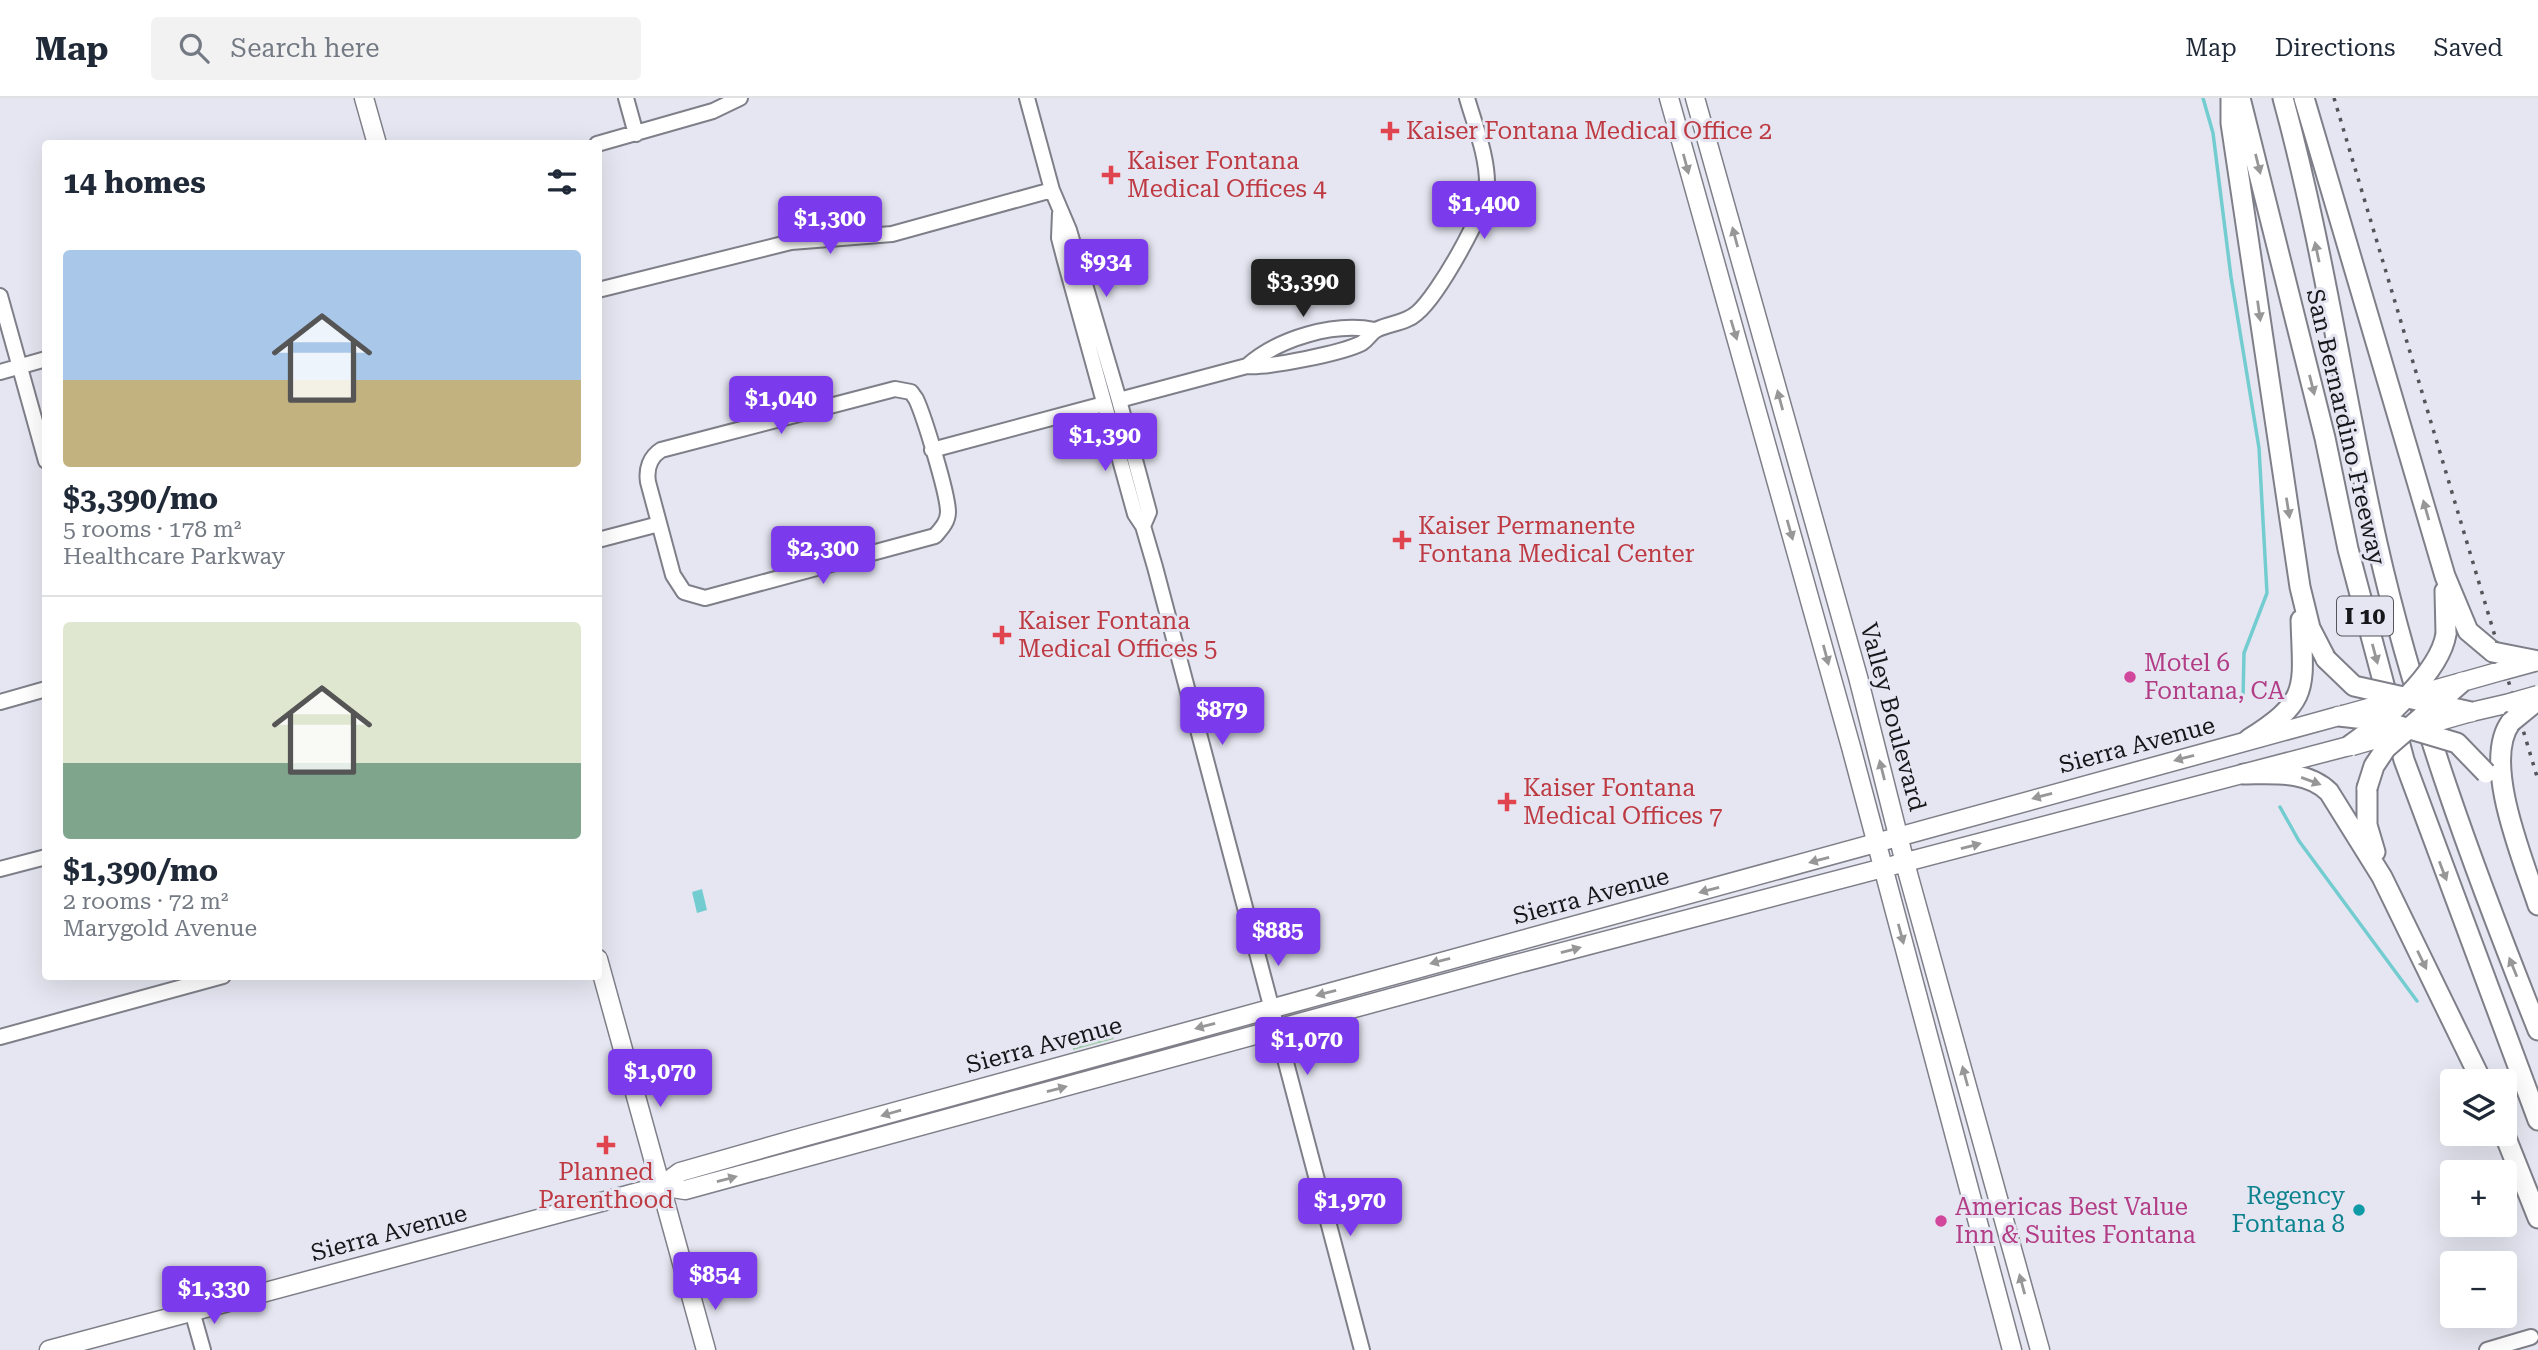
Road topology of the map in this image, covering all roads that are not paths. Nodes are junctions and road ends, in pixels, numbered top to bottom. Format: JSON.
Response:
{"nodes":[{"id":1,"x":364,"y":98,"type":"edge"},
{"id":2,"x":626,"y":98,"type":"edge"},
{"id":3,"x":740,"y":98,"type":"edge"},
{"id":4,"x":1027,"y":98,"type":"edge"},
{"id":5,"x":1467,"y":98,"type":"edge"},
{"id":6,"x":1669,"y":98,"type":"edge"},
{"id":7,"x":1695,"y":98,"type":"edge"},
{"id":8,"x":2231,"y":98,"type":"edge"},
{"id":9,"x":2240,"y":98,"type":"edge"},
{"id":10,"x":2283,"y":98,"type":"edge"},
{"id":11,"x":2304,"y":98,"type":"edge"},
{"id":12,"x":636,"y":134,"type":"junction"},
{"id":13,"x":376,"y":140,"type":"edge"},
{"id":14,"x":602,"y":143,"type":"edge"},
{"id":15,"x":1052,"y":190,"type":"junction"},
{"id":16,"x":1060,"y":213,"type":"junction"},
{"id":17,"x":1709,"y":246,"type":"junction"},
{"id":18,"x":602,"y":289,"type":"edge"},
{"id":19,"x":0,"y":296,"type":"edge"},
{"id":20,"x":1758,"y":320,"type":"junction"},
{"id":21,"x":1334,"y":329,"type":"junction"},
{"id":22,"x":1375,"y":330,"type":"junction"},
{"id":23,"x":1300,"y":359,"type":"junction"},
{"id":24,"x":42,"y":360,"type":"edge"},
{"id":25,"x":19,"y":366,"type":"junction"},
{"id":26,"x":1247,"y":366,"type":"junction"},
{"id":27,"x":0,"y":372,"type":"edge"},
{"id":28,"x":1111,"y":402,"type":"junction"},
{"id":29,"x":42,"y":447,"type":"edge"},
{"id":30,"x":932,"y":450,"type":"junction"},
{"id":31,"x":659,"y":524,"type":"junction"},
{"id":32,"x":602,"y":539,"type":"edge"},
{"id":33,"x":2445,"y":576,"type":"junction"},
{"id":34,"x":2300,"y":587,"type":"junction"},
{"id":35,"x":2538,"y":661,"type":"edge"},
{"id":36,"x":2462,"y":682,"type":"junction"},
{"id":37,"x":42,"y":690,"type":"edge"},
{"id":38,"x":2538,"y":697,"type":"edge"},
{"id":39,"x":2402,"y":699,"type":"junction"},
{"id":40,"x":0,"y":702,"type":"edge"},
{"id":41,"x":2435,"y":706,"type":"junction"},
{"id":42,"x":2471,"y":712,"type":"junction"},
{"id":43,"x":2510,"y":713,"type":"junction"},
{"id":44,"x":2339,"y":716,"type":"junction"},
{"id":45,"x":2382,"y":721,"type":"junction"},
{"id":46,"x":2410,"y":729,"type":"junction"},
{"id":47,"x":2249,"y":739,"type":"junction"},
{"id":48,"x":2349,"y":746,"type":"junction"},
{"id":49,"x":2244,"y":774,"type":"junction"},
{"id":50,"x":2511,"y":821,"type":"junction"},
{"id":51,"x":1898,"y":836,"type":"junction"},
{"id":52,"x":1877,"y":844,"type":"junction"},
{"id":53,"x":42,"y":858,"type":"edge"},
{"id":54,"x":1905,"y":863,"type":"junction"},
{"id":55,"x":1883,"y":868,"type":"junction"},
{"id":56,"x":0,"y":869,"type":"edge"},
{"id":57,"x":2382,"y":877,"type":"junction"},
{"id":58,"x":2538,"y":905,"type":"edge"},
{"id":59,"x":602,"y":973,"type":"edge"},
{"id":60,"x":208,"y":980,"type":"edge"},
{"id":61,"x":1270,"y":1008,"type":"junction"},
{"id":62,"x":1276,"y":1029,"type":"junction"},
{"id":63,"x":2538,"y":1030,"type":"edge"},
{"id":64,"x":0,"y":1037,"type":"edge"},
{"id":65,"x":2476,"y":1069,"type":"edge"},
{"id":66,"x":1001,"y":1082,"type":"junction"},
{"id":67,"x":2538,"y":1120,"type":"edge"},
{"id":68,"x":898,"y":1132,"type":"junction"},
{"id":69,"x":2509,"y":1146,"type":"edge"},
{"id":70,"x":661,"y":1186,"type":"junction"},
{"id":71,"x":2538,"y":1218,"type":"edge"},
{"id":72,"x":192,"y":1311,"type":"junction"},
{"id":73,"x":2531,"y":1337,"type":"dead end"},
{"id":74,"x":49,"y":1350,"type":"edge"},
{"id":75,"x":203,"y":1350,"type":"edge"},
{"id":76,"x":706,"y":1350,"type":"edge"},
{"id":77,"x":1362,"y":1350,"type":"edge"},
{"id":78,"x":2012,"y":1350,"type":"edge"},
{"id":79,"x":2040,"y":1350,"type":"edge"},
{"id":80,"x":2487,"y":1350,"type":"edge"}],
"edges":[{"from":1,"to":13,"type":"main road"},
{"from":2,"to":12,"type":"street"},
{"from":3,"to":12,"type":"street"},
{"from":4,"to":15,"type":"street"},
{"from":5,"to":22,"type":"street"},
{"from":6,"to":17,"type":"main road","name":"Valley Boulevard","one_way":true},
{"from":20,"to":7,"type":"main road","name":"Valley Boulevard","one_way":true},
{"from":8,"to":34,"type":"highway","one_way":true},
{"from":9,"to":67,"type":"highway","name":"San Bernardino Freeway","number":"I 10","one_way":true},
{"from":63,"to":10,"type":"highway","name":"San Bernardino Freeway","number":"I 10","one_way":true},
{"from":33,"to":11,"type":"highway","one_way":true},
{"from":12,"to":14,"type":"street"},
{"from":15,"to":16,"type":"street"},
{"from":15,"to":18,"type":"street"},
{"from":16,"to":28,"type":"street"},
{"from":16,"to":28,"type":"street"},
{"from":17,"to":20,"type":"main road"},
{"from":17,"to":52,"type":"main road","name":"Valley Boulevard","one_way":true},
{"from":19,"to":25,"type":"street"},
{"from":51,"to":20,"type":"main road","name":"Valley Boulevard","one_way":true},
{"from":21,"to":22,"type":"street"},
{"from":21,"to":23,"type":"street"},
{"from":21,"to":26,"type":"street"},
{"from":22,"to":23,"type":"street"},
{"from":23,"to":26,"type":"street"},
{"from":24,"to":25,"type":"street"},
{"from":25,"to":27,"type":"street"},
{"from":25,"to":29,"type":"street"},
{"from":26,"to":28,"type":"street"},
{"from":28,"to":30,"type":"street"},
{"from":28,"to":61,"type":"street"},
{"from":30,"to":31,"type":"street"},
{"from":30,"to":31,"type":"street"},
{"from":31,"to":32,"type":"street"},
{"from":33,"to":35,"type":"highway","bridge":true},
{"from":33,"to":39,"type":"highway","bridge":true},
{"from":34,"to":39,"type":"highway","bridge":true},
{"from":34,"to":47,"type":"highway"},
{"from":35,"to":36,"type":"main road","name":"Sierra Avenue","bridge":true},
{"from":36,"to":39,"type":"main road","name":"Sierra Avenue","bridge":true},
{"from":36,"to":41,"type":"highway","bridge":true},
{"from":37,"to":40,"type":"street"},
{"from":38,"to":43,"type":"highway","bridge":true},
{"from":39,"to":41,"type":"highway","bridge":true},
{"from":39,"to":44,"type":"main road","name":"Sierra Avenue","bridge":true},
{"from":39,"to":45,"type":"highway","bridge":true},
{"from":41,"to":42,"type":"highway","bridge":true},
{"from":41,"to":46,"type":"highway","bridge":true},
{"from":42,"to":43,"type":"main road","name":"Sierra Avenue"},
{"from":42,"to":46,"type":"main road","name":"Sierra Avenue","bridge":true},
{"from":43,"to":50,"type":"highway"},
{"from":44,"to":45,"type":"highway","bridge":true},
{"from":44,"to":47,"type":"main road","name":"Sierra Avenue"},
{"from":45,"to":46,"type":"highway","bridge":true},
{"from":45,"to":48,"type":"highway","bridge":true},
{"from":46,"to":48,"type":"main road","name":"Sierra Avenue","bridge":true},
{"from":46,"to":50,"type":"highway","bridge":true},
{"from":46,"to":57,"type":"highway","bridge":true},
{"from":47,"to":51,"type":"main road","name":"Sierra Avenue","one_way":true},
{"from":48,"to":49,"type":"main road","name":"Sierra Avenue"},
{"from":54,"to":49,"type":"main road","name":"Sierra Avenue","one_way":true},
{"from":49,"to":57,"type":"highway","one_way":true},
{"from":50,"to":58,"type":"highway"},
{"from":51,"to":52,"type":"main road","name":"Sierra Avenue"},
{"from":51,"to":54,"type":"main road","name":"Valley Boulevard"},
{"from":52,"to":55,"type":"main road","name":"Valley Boulevard"},
{"from":52,"to":61,"type":"main road","name":"Sierra Avenue","one_way":true},
{"from":53,"to":56,"type":"street"},
{"from":54,"to":55,"type":"main road","name":"Sierra Avenue"},
{"from":79,"to":54,"type":"main road","name":"Valley Boulevard","one_way":true},
{"from":62,"to":55,"type":"main road","name":"Sierra Avenue","one_way":true},
{"from":55,"to":78,"type":"main road","name":"Valley Boulevard","one_way":true},
{"from":57,"to":65,"type":"highway","one_way":true},
{"from":59,"to":70,"type":"main road"},
{"from":60,"to":64,"type":"street"},
{"from":61,"to":62,"type":"street"},
{"from":61,"to":66,"type":"main road","name":"Sierra Avenue","one_way":true},
{"from":68,"to":62,"type":"main road","name":"Sierra Avenue","one_way":true},
{"from":62,"to":77,"type":"street"},
{"from":66,"to":68,"type":"main road"},
{"from":66,"to":70,"type":"main road","name":"Sierra Avenue","one_way":true},
{"from":70,"to":68,"type":"main road","name":"Sierra Avenue","one_way":true},
{"from":69,"to":71,"type":"highway"},
{"from":70,"to":72,"type":"main road","name":"Sierra Avenue"},
{"from":70,"to":76,"type":"main road"},
{"from":72,"to":74,"type":"main road","name":"Sierra Avenue"},
{"from":72,"to":75,"type":"street"},
{"from":73,"to":80,"type":"street"}]}
